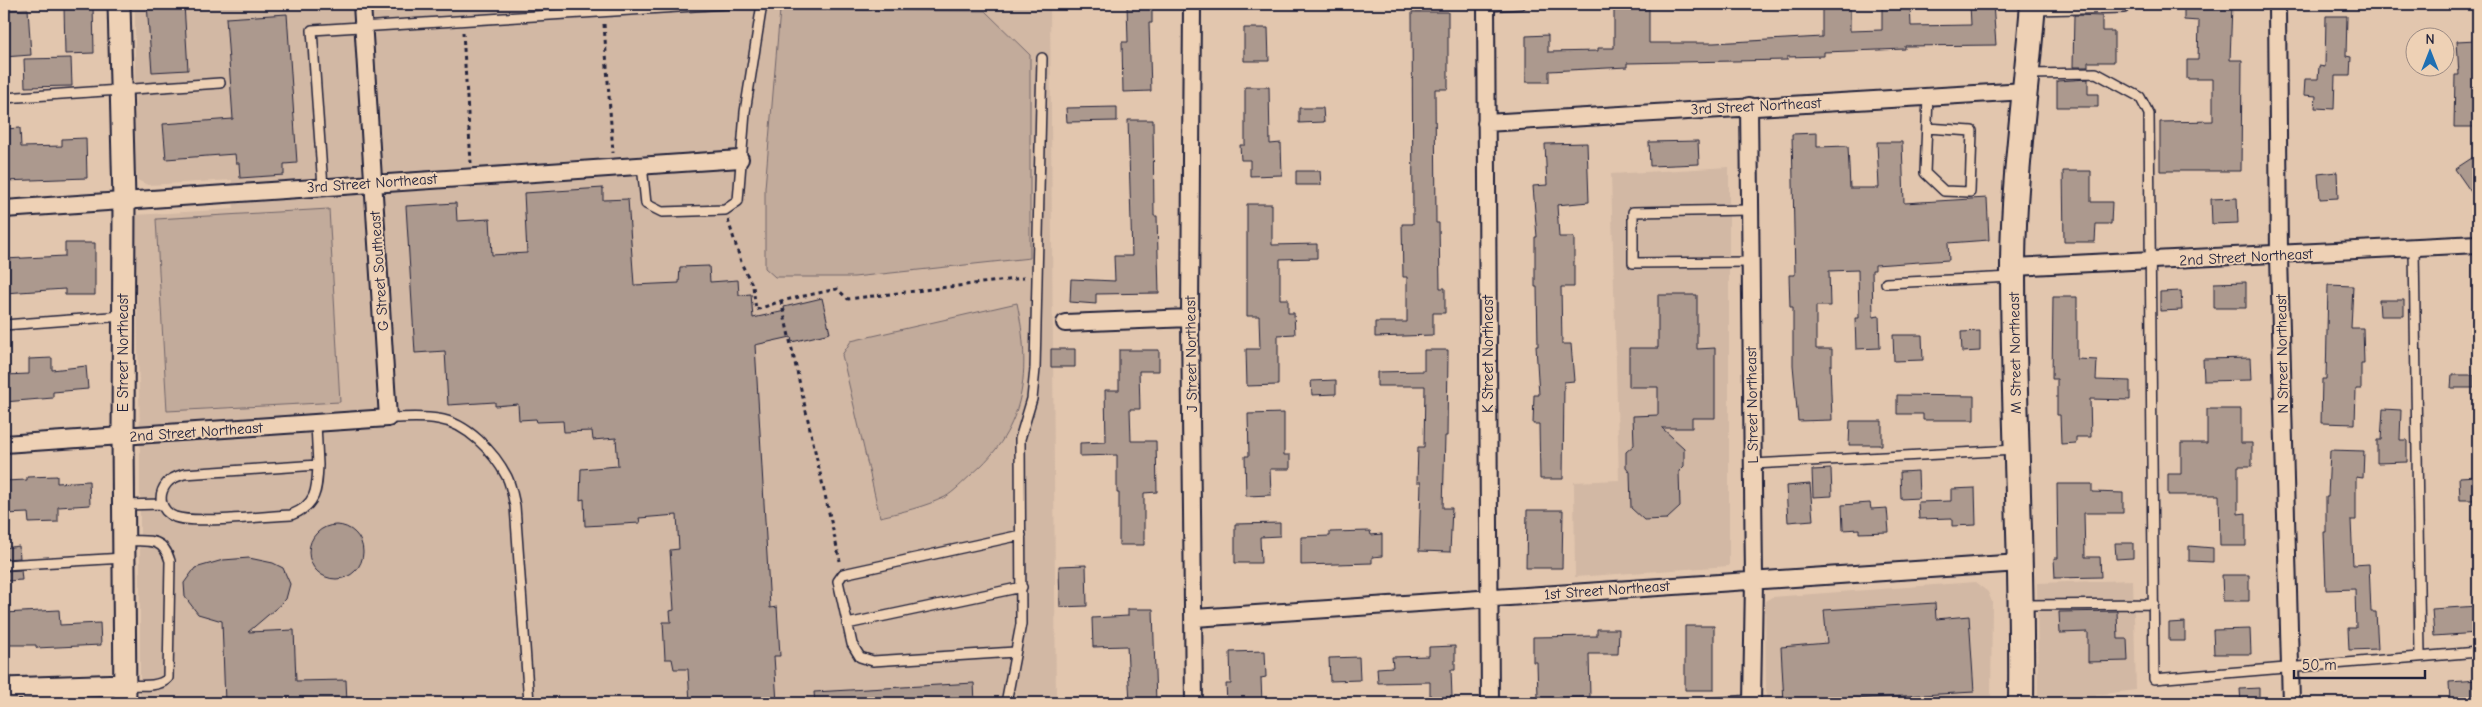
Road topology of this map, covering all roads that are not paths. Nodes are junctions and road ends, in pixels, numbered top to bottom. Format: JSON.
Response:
{"nodes":[{"id":1,"x":119,"y":4,"type":"edge"},
{"id":2,"x":362,"y":4,"type":"edge"},
{"id":3,"x":727,"y":4,"type":"edge"},
{"id":4,"x":762,"y":4,"type":"edge"},
{"id":5,"x":1192,"y":4,"type":"edge"},
{"id":6,"x":1521,"y":4,"type":"edge"},
{"id":7,"x":2278,"y":4,"type":"edge"},
{"id":8,"x":1486,"y":5,"type":"edge"},
{"id":9,"x":2033,"y":7,"type":"edge"},
{"id":10,"x":2124,"y":8,"type":"dead end"},
{"id":11,"x":363,"y":26,"type":"junction"},
{"id":12,"x":1042,"y":58,"type":"dead end"},
{"id":13,"x":2026,"y":82,"type":"junction"},
{"id":14,"x":220,"y":83,"type":"dead end"},
{"id":15,"x":121,"y":90,"type":"junction"},
{"id":16,"x":1928,"y":96,"type":"junction"},
{"id":17,"x":4,"y":98,"type":"edge"},
{"id":18,"x":1749,"y":106,"type":"junction"},
{"id":19,"x":1486,"y":123,"type":"junction"},
{"id":20,"x":1926,"y":128,"type":"junction"},
{"id":21,"x":740,"y":158,"type":"junction"},
{"id":22,"x":642,"y":165,"type":"junction"},
{"id":23,"x":373,"y":183,"type":"junction"},
{"id":24,"x":323,"y":187,"type":"junction"},
{"id":25,"x":124,"y":200,"type":"junction"},
{"id":26,"x":4,"y":209,"type":"edge"},
{"id":27,"x":1750,"y":210,"type":"junction"},
{"id":28,"x":2478,"y":244,"type":"edge"},
{"id":29,"x":2414,"y":248,"type":"junction"},
{"id":30,"x":2279,"y":256,"type":"junction"},
{"id":31,"x":2150,"y":261,"type":"junction"},
{"id":32,"x":1751,"y":262,"type":"junction"},
{"id":33,"x":2013,"y":272,"type":"junction"},
{"id":34,"x":1886,"y":283,"type":"dead end"},
{"id":35,"x":123,"y":316,"type":"junction"},
{"id":36,"x":1190,"y":318,"type":"junction"},
{"id":37,"x":1065,"y":323,"type":"dead end"},
{"id":38,"x":4,"y":325,"type":"edge"},
{"id":39,"x":388,"y":418,"type":"junction"},
{"id":40,"x":316,"y":423,"type":"junction"},
{"id":41,"x":123,"y":437,"type":"junction"},
{"id":42,"x":4,"y":444,"type":"edge"},
{"id":43,"x":2018,"y":450,"type":"junction"},
{"id":44,"x":1753,"y":464,"type":"junction"},
{"id":45,"x":318,"y":465,"type":"junction"},
{"id":46,"x":161,"y":504,"type":"junction"},
{"id":47,"x":123,"y":505,"type":"junction"},
{"id":48,"x":1021,"y":535,"type":"junction"},
{"id":49,"x":124,"y":550,"type":"junction"},
{"id":50,"x":2020,"y":562,"type":"junction"},
{"id":51,"x":4,"y":565,"type":"edge"},
{"id":52,"x":1754,"y":580,"type":"junction"},
{"id":53,"x":1022,"y":586,"type":"junction"},
{"id":54,"x":1489,"y":598,"type":"junction"},
{"id":55,"x":2154,"y":604,"type":"junction"},
{"id":56,"x":2021,"y":605,"type":"junction"},
{"id":57,"x":1194,"y":618,"type":"junction"},
{"id":58,"x":847,"y":624,"type":"junction"},
{"id":59,"x":1015,"y":652,"type":"junction"},
{"id":60,"x":2478,"y":652,"type":"edge"},
{"id":61,"x":2420,"y":656,"type":"junction"},
{"id":62,"x":2290,"y":666,"type":"junction"},
{"id":63,"x":4,"y":689,"type":"edge"},
{"id":64,"x":125,"y":694,"type":"edge"},
{"id":65,"x":1752,"y":702,"type":"edge"},
{"id":66,"x":529,"y":703,"type":"edge"},
{"id":67,"x":1006,"y":703,"type":"edge"},
{"id":68,"x":1194,"y":703,"type":"edge"},
{"id":69,"x":1490,"y":703,"type":"edge"},
{"id":70,"x":1712,"y":703,"type":"edge"},
{"id":71,"x":2021,"y":703,"type":"edge"},
{"id":72,"x":2291,"y":703,"type":"edge"}],
"edges":[{"from":1,"to":15,"type":"street","name":"E Street Northeast"},
{"from":2,"to":11,"type":"street","name":"G Street Southeast"},
{"from":3,"to":11,"type":"lane"},
{"from":4,"to":21,"type":"lane"},
{"from":5,"to":36,"type":"street","name":"J Street Northeast"},
{"from":6,"to":8,"type":"lane"},
{"from":7,"to":30,"type":"street","name":"N Street Northeast"},
{"from":8,"to":19,"type":"street","name":"K Street Northeast"},
{"from":9,"to":10,"type":"lane"},
{"from":9,"to":13,"type":"main road","name":"M Street Northeast"},
{"from":11,"to":23,"type":"street","name":"G Street Southeast"},
{"from":11,"to":24,"type":"lane"},
{"from":12,"to":48,"type":"lane"},
{"from":13,"to":16,"type":"street","name":"3rd Street Northeast"},
{"from":13,"to":31,"type":"lane"},
{"from":13,"to":33,"type":"main road","name":"M Street Northeast"},
{"from":14,"to":15,"type":"lane"},
{"from":15,"to":17,"type":"lane"},
{"from":15,"to":25,"type":"street","name":"E Street Northeast"},
{"from":16,"to":18,"type":"street","name":"3rd Street Northeast"},
{"from":16,"to":20,"type":"lane"},
{"from":18,"to":19,"type":"street","name":"3rd Street Northeast"},
{"from":18,"to":27,"type":"street","name":"L Street Northeast"},
{"from":19,"to":54,"type":"street","name":"K Street Northeast"},
{"from":20,"to":20,"type":"lane"},
{"from":21,"to":22,"type":"street","name":"3rd Street Northeast"},
{"from":21,"to":22,"type":"lane"},
{"from":22,"to":23,"type":"street","name":"3rd Street Northeast"},
{"from":23,"to":24,"type":"street","name":"3rd Street Northeast"},
{"from":23,"to":39,"type":"street","name":"G Street Southeast"},
{"from":24,"to":25,"type":"street","name":"3rd Street Northeast"},
{"from":25,"to":26,"type":"street","name":"3rd Street Northeast"},
{"from":25,"to":35,"type":"street","name":"E Street Northeast"},
{"from":27,"to":32,"type":"street","name":"L Street Northeast"},
{"from":27,"to":32,"type":"lane"},
{"from":28,"to":29,"type":"street","name":"2nd Street Northeast"},
{"from":29,"to":30,"type":"street","name":"2nd Street Northeast"},
{"from":29,"to":61,"type":"lane"},
{"from":30,"to":31,"type":"street","name":"2nd Street Northeast"},
{"from":30,"to":62,"type":"street","name":"N Street Northeast"},
{"from":31,"to":33,"type":"street","name":"2nd Street Northeast"},
{"from":31,"to":55,"type":"lane"},
{"from":32,"to":44,"type":"street","name":"L Street Northeast"},
{"from":33,"to":34,"type":"lane"},
{"from":33,"to":43,"type":"main road","name":"M Street Northeast"},
{"from":35,"to":38,"type":"lane"},
{"from":35,"to":41,"type":"street","name":"E Street Northeast"},
{"from":36,"to":37,"type":"street"},
{"from":36,"to":57,"type":"street","name":"J Street Northeast"},
{"from":39,"to":40,"type":"street","name":"2nd Street Northeast"},
{"from":39,"to":66,"type":"lane"},
{"from":40,"to":41,"type":"street","name":"2nd Street Northeast"},
{"from":40,"to":45,"type":"lane"},
{"from":41,"to":42,"type":"street","name":"2nd Street Northeast"},
{"from":41,"to":47,"type":"street","name":"E Street Northeast"},
{"from":43,"to":44,"type":"lane"},
{"from":43,"to":50,"type":"main road","name":"M Street Northeast"},
{"from":44,"to":52,"type":"street","name":"L Street Northeast"},
{"from":45,"to":46,"type":"lane"},
{"from":45,"to":46,"type":"lane"},
{"from":46,"to":47,"type":"lane"},
{"from":47,"to":49,"type":"street","name":"E Street Northeast"},
{"from":48,"to":53,"type":"lane"},
{"from":48,"to":58,"type":"lane"},
{"from":49,"to":51,"type":"lane"},
{"from":49,"to":64,"type":"street","name":"E Street Northeast"},
{"from":49,"to":64,"type":"lane"},
{"from":50,"to":52,"type":"street","name":"1st Street Northeast"},
{"from":50,"to":56,"type":"main road","name":"M Street Northeast"},
{"from":52,"to":54,"type":"street","name":"1st Street Northeast"},
{"from":52,"to":65,"type":"street","name":"L Street Northeast"},
{"from":53,"to":58,"type":"lane"},
{"from":53,"to":59,"type":"lane"},
{"from":54,"to":57,"type":"street","name":"1st Street Northeast"},
{"from":54,"to":69,"type":"street","name":"K Street Northeast"},
{"from":55,"to":56,"type":"lane"},
{"from":55,"to":62,"type":"lane"},
{"from":56,"to":71,"type":"main road","name":"M Street Northeast"},
{"from":57,"to":68,"type":"street","name":"J Street Northeast"},
{"from":58,"to":59,"type":"lane"},
{"from":59,"to":67,"type":"lane"},
{"from":60,"to":61,"type":"lane"},
{"from":61,"to":62,"type":"lane"},
{"from":62,"to":72,"type":"street","name":"N Street Northeast"},
{"from":63,"to":64,"type":"street"},
{"from":65,"to":70,"type":"lane"}]}
